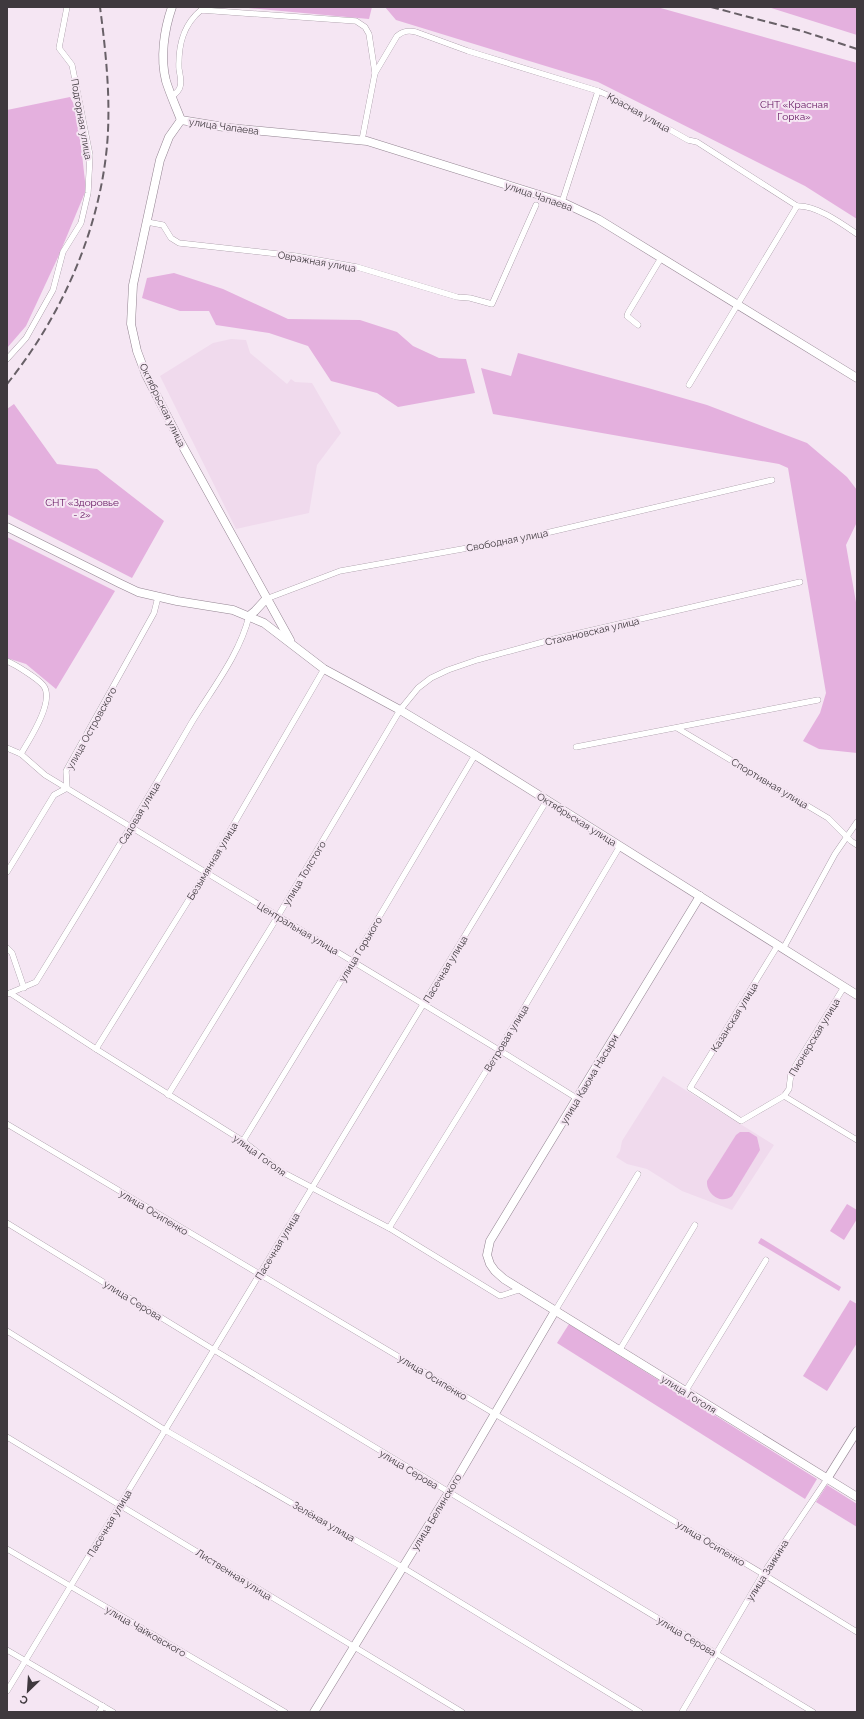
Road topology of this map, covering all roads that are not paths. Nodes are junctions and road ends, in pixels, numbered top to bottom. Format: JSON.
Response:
{"nodes":[{"id":1,"x":67,"y":7,"type":"edge"},
{"id":2,"x":172,"y":7,"type":"edge"},
{"id":3,"x":375,"y":73,"type":"junction"},
{"id":4,"x":598,"y":91,"type":"junction"},
{"id":5,"x":172,"y":96,"type":"junction"},
{"id":6,"x":181,"y":120,"type":"junction"},
{"id":7,"x":362,"y":140,"type":"junction"},
{"id":8,"x":562,"y":202,"type":"junction"},
{"id":9,"x":536,"y":204,"type":"dead end"},
{"id":10,"x":796,"y":206,"type":"junction"},
{"id":11,"x":147,"y":222,"type":"junction"},
{"id":12,"x":857,"y":234,"type":"edge"},
{"id":13,"x":661,"y":258,"type":"junction"},
{"id":14,"x":738,"y":305,"type":"junction"},
{"id":15,"x":638,"y":325,"type":"dead end"},
{"id":16,"x":7,"y":359,"type":"edge"},
{"id":17,"x":857,"y":378,"type":"edge"},
{"id":18,"x":689,"y":385,"type":"dead end"},
{"id":19,"x":772,"y":480,"type":"dead end"},
{"id":20,"x":7,"y":527,"type":"edge"},
{"id":21,"x":800,"y":582,"type":"dead end"},
{"id":22,"x":158,"y":597,"type":"junction"},
{"id":23,"x":266,"y":599,"type":"junction"},
{"id":24,"x":249,"y":616,"type":"junction"},
{"id":25,"x":295,"y":647,"type":"junction"},
{"id":26,"x":7,"y":660,"type":"edge"},
{"id":27,"x":324,"y":669,"type":"junction"},
{"id":28,"x":818,"y":700,"type":"dead end"},
{"id":29,"x":400,"y":710,"type":"junction"},
{"id":30,"x":677,"y":728,"type":"junction"},
{"id":31,"x":576,"y":747,"type":"dead end"},
{"id":32,"x":7,"y":748,"type":"edge"},
{"id":33,"x":21,"y":754,"type":"junction"},
{"id":34,"x":475,"y":755,"type":"junction"},
{"id":35,"x":66,"y":788,"type":"junction"},
{"id":36,"x":547,"y":800,"type":"junction"},
{"id":37,"x":856,"y":822,"type":"edge"},
{"id":38,"x":132,"y":827,"type":"junction"},
{"id":39,"x":847,"y":837,"type":"junction"},
{"id":40,"x":857,"y":845,"type":"edge"},
{"id":41,"x":620,"y":846,"type":"junction"},
{"id":42,"x":7,"y":872,"type":"edge"},
{"id":43,"x":206,"y":872,"type":"junction"},
{"id":44,"x":700,"y":896,"type":"junction"},
{"id":45,"x":278,"y":916,"type":"junction"},
{"id":46,"x":780,"y":947,"type":"junction"},
{"id":47,"x":7,"y":948,"type":"edge"},
{"id":48,"x":353,"y":961,"type":"junction"},
{"id":49,"x":844,"y":987,"type":"junction"},
{"id":50,"x":24,"y":988,"type":"junction"},
{"id":51,"x":8,"y":993,"type":"edge"},
{"id":52,"x":857,"y":995,"type":"edge"},
{"id":53,"x":424,"y":1004,"type":"junction"},
{"id":54,"x":96,"y":1049,"type":"junction"},
{"id":55,"x":499,"y":1050,"type":"junction"},
{"id":56,"x":168,"y":1095,"type":"junction"},
{"id":57,"x":784,"y":1096,"type":"junction"},
{"id":58,"x":578,"y":1099,"type":"junction"},
{"id":59,"x":7,"y":1124,"type":"edge"},
{"id":60,"x":857,"y":1140,"type":"edge"},
{"id":61,"x":243,"y":1141,"type":"junction"},
{"id":62,"x":638,"y":1174,"type":"dead end"},
{"id":63,"x":312,"y":1188,"type":"junction"},
{"id":64,"x":7,"y":1223,"type":"edge"},
{"id":65,"x":695,"y":1225,"type":"dead end"},
{"id":66,"x":390,"y":1228,"type":"junction"},
{"id":67,"x":766,"y":1260,"type":"dead end"},
{"id":68,"x":490,"y":1264,"type":"joint"},
{"id":69,"x":260,"y":1274,"type":"junction"},
{"id":70,"x":522,"y":1290,"type":"junction"},
{"id":71,"x":555,"y":1311,"type":"junction"},
{"id":72,"x":7,"y":1331,"type":"edge"},
{"id":73,"x":214,"y":1350,"type":"junction"},
{"id":74,"x":619,"y":1351,"type":"junction"},
{"id":75,"x":685,"y":1392,"type":"junction"},
{"id":76,"x":495,"y":1414,"type":"junction"},
{"id":77,"x":165,"y":1430,"type":"junction"},
{"id":78,"x":857,"y":1431,"type":"edge"},
{"id":79,"x":7,"y":1437,"type":"edge"},
{"id":80,"x":827,"y":1479,"type":"junction"},
{"id":81,"x":449,"y":1492,"type":"junction"},
{"id":82,"x":857,"y":1497,"type":"edge"},
{"id":83,"x":120,"y":1504,"type":"junction"},
{"id":84,"x":7,"y":1550,"type":"edge"},
{"id":85,"x":402,"y":1567,"type":"junction"},
{"id":86,"x":764,"y":1574,"type":"junction"},
{"id":87,"x":70,"y":1587,"type":"junction"},
{"id":88,"x":857,"y":1632,"type":"edge"},
{"id":89,"x":354,"y":1648,"type":"junction"},
{"id":90,"x":7,"y":1650,"type":"edge"},
{"id":91,"x":717,"y":1654,"type":"junction"},
{"id":92,"x":25,"y":1661,"type":"junction"},
{"id":93,"x":7,"y":1691,"type":"edge"},
{"id":94,"x":103,"y":1706,"type":"junction"},
{"id":95,"x":99,"y":1712,"type":"edge"},
{"id":96,"x":112,"y":1712,"type":"edge"},
{"id":97,"x":285,"y":1712,"type":"edge"},
{"id":98,"x":314,"y":1712,"type":"edge"},
{"id":99,"x":462,"y":1712,"type":"edge"},
{"id":100,"x":640,"y":1712,"type":"edge"},
{"id":101,"x":682,"y":1712,"type":"edge"},
{"id":102,"x":813,"y":1712,"type":"edge"}],
"edges":[{"from":1,"to":16,"type":"street","name":"Подгорная улица"},
{"from":2,"to":5,"type":"street"},
{"from":3,"to":4,"type":"street","name":"Красная улица"},
{"from":3,"to":5,"type":"street"},
{"from":3,"to":7,"type":"street"},
{"from":4,"to":8,"type":"street"},
{"from":4,"to":10,"type":"street","name":"Красная улица"},
{"from":5,"to":6,"type":"street"},
{"from":6,"to":7,"type":"street","name":"улица Чапаева"},
{"from":6,"to":11,"type":"street","name":"Октябрьская улица"},
{"from":7,"to":8,"type":"street","name":"улица Чапаева"},
{"from":8,"to":13,"type":"street","name":"улица Чапаева"},
{"from":9,"to":11,"type":"street","name":"Овражная улица"},
{"from":10,"to":12,"type":"street","name":"Красная улица"},
{"from":10,"to":14,"type":"street"},
{"from":11,"to":23,"type":"street","name":"Октябрьская улица"},
{"from":13,"to":14,"type":"street","name":"улица Чапаева"},
{"from":13,"to":15,"type":"street"},
{"from":14,"to":17,"type":"street","name":"улица Чапаева"},
{"from":14,"to":18,"type":"street"},
{"from":19,"to":23,"type":"street","name":"Свободная улица"},
{"from":20,"to":22,"type":"street","name":"Октябрьская улица"},
{"from":21,"to":29,"type":"street","name":"Стахановская улица"},
{"from":22,"to":24,"type":"street","name":"Октябрьская улица"},
{"from":22,"to":35,"type":"street","name":"улица Островского"},
{"from":23,"to":24,"type":"street","name":"Свободная улица"},
{"from":23,"to":25,"type":"street","name":"Октябрьская улица"},
{"from":24,"to":25,"type":"street","name":"Октябрьская улица"},
{"from":24,"to":38,"type":"street","name":"Садовая улица"},
{"from":25,"to":27,"type":"street","name":"Октябрьская улица"},
{"from":26,"to":33,"type":"street"},
{"from":27,"to":29,"type":"street","name":"Октябрьская улица"},
{"from":27,"to":43,"type":"street","name":"Безымянная улица"},
{"from":28,"to":30,"type":"street"},
{"from":29,"to":34,"type":"street","name":"Октябрьская улица"},
{"from":29,"to":45,"type":"street","name":"улица Толстого"},
{"from":30,"to":31,"type":"street"},
{"from":30,"to":39,"type":"street","name":"Спортивная улица"},
{"from":32,"to":33,"type":"street","name":"Центральная улица"},
{"from":33,"to":35,"type":"street","name":"Центральная улица"},
{"from":34,"to":36,"type":"street","name":"Октябрьская улица"},
{"from":34,"to":48,"type":"street","name":"улица Горького"},
{"from":35,"to":38,"type":"street","name":"Центральная улица"},
{"from":35,"to":42,"type":"street"},
{"from":36,"to":41,"type":"street","name":"Октябрьская улица"},
{"from":36,"to":53,"type":"street","name":"Пасечная улица"},
{"from":37,"to":39,"type":"street","name":"Казанская улица"},
{"from":38,"to":43,"type":"street","name":"Центральная улица"},
{"from":38,"to":50,"type":"street","name":"Садовая улица"},
{"from":39,"to":40,"type":"street","name":"Спортивная улица"},
{"from":39,"to":46,"type":"street","name":"Казанская улица"},
{"from":41,"to":44,"type":"street","name":"Октябрьская улица"},
{"from":41,"to":55,"type":"street","name":"Ветровая улица"},
{"from":43,"to":45,"type":"street","name":"Центральная улица"},
{"from":43,"to":54,"type":"street","name":"Безымянная улица"},
{"from":44,"to":46,"type":"street","name":"Октябрьская улица"},
{"from":44,"to":58,"type":"street","name":"улица Каюма Насыри"},
{"from":45,"to":48,"type":"street","name":"Центральная улица"},
{"from":45,"to":56,"type":"street","name":"улица Толстого"},
{"from":46,"to":49,"type":"street","name":"Октябрьская улица"},
{"from":46,"to":57,"type":"street","name":"Казанская улица"},
{"from":47,"to":50,"type":"street"},
{"from":48,"to":53,"type":"street","name":"Центральная улица"},
{"from":48,"to":61,"type":"street","name":"улица Горького"},
{"from":49,"to":52,"type":"street","name":"Октябрьская улица"},
{"from":49,"to":57,"type":"street","name":"Пионерская улица"},
{"from":50,"to":51,"type":"street","name":"Садовая улица"},
{"from":51,"to":54,"type":"street","name":"улица Гоголя"},
{"from":53,"to":55,"type":"street","name":"Центральная улица"},
{"from":53,"to":63,"type":"street","name":"Пасечная улица"},
{"from":54,"to":56,"type":"street","name":"улица Гоголя"},
{"from":55,"to":58,"type":"street","name":"Центральная улица"},
{"from":55,"to":66,"type":"street","name":"Ветровая улица"},
{"from":56,"to":61,"type":"street","name":"улица Гоголя"},
{"from":57,"to":60,"type":"street"},
{"from":58,"to":68,"type":"street","name":"улица Каюма Насыри"},
{"from":59,"to":69,"type":"street","name":"улица Осипенко"},
{"from":61,"to":63,"type":"street","name":"улица Гоголя"},
{"from":62,"to":71,"type":"street"},
{"from":63,"to":66,"type":"street","name":"улица Гоголя"},
{"from":63,"to":69,"type":"street","name":"Пасечная улица"},
{"from":64,"to":73,"type":"street","name":"улица Серова"},
{"from":65,"to":74,"type":"street"},
{"from":66,"to":70,"type":"street","name":"улица Гоголя"},
{"from":67,"to":75,"type":"street"},
{"from":68,"to":70,"type":"street","name":"улица Гоголя"},
{"from":69,"to":73,"type":"street","name":"Пасечная улица"},
{"from":69,"to":76,"type":"street","name":"улица Осипенко"},
{"from":70,"to":71,"type":"street","name":"улица Гоголя"},
{"from":71,"to":74,"type":"street","name":"улица Гоголя"},
{"from":71,"to":76,"type":"street","name":"улица Белинского"},
{"from":72,"to":77,"type":"street","name":"Зелёная улица"},
{"from":73,"to":77,"type":"street","name":"Пасечная улица"},
{"from":73,"to":81,"type":"street","name":"улица Серова"},
{"from":74,"to":75,"type":"street","name":"улица Гоголя"},
{"from":75,"to":80,"type":"street","name":"улица Гоголя"},
{"from":76,"to":81,"type":"street","name":"улица Белинского"},
{"from":76,"to":86,"type":"street","name":"улица Осипенко"},
{"from":77,"to":83,"type":"street","name":"Пасечная улица"},
{"from":77,"to":85,"type":"street","name":"Зелёная улица"},
{"from":78,"to":80,"type":"street","name":"улица Заикина"},
{"from":79,"to":83,"type":"street","name":"Лиственная улица"},
{"from":80,"to":82,"type":"street","name":"улица Гоголя"},
{"from":80,"to":86,"type":"street","name":"улица Заикина"},
{"from":81,"to":85,"type":"street","name":"улица Белинского"},
{"from":81,"to":91,"type":"street","name":"улица Серова"},
{"from":83,"to":87,"type":"street","name":"Пасечная улица"},
{"from":83,"to":89,"type":"street","name":"Лиственная улица"},
{"from":84,"to":87,"type":"street","name":"улица Чайковского"},
{"from":85,"to":89,"type":"street","name":"улица Белинского"},
{"from":85,"to":100,"type":"street","name":"Зелёная улица"},
{"from":86,"to":88,"type":"street","name":"улица Осипенко"},
{"from":86,"to":91,"type":"street","name":"улица Заикина"},
{"from":87,"to":92,"type":"street","name":"Пасечная улица"},
{"from":87,"to":97,"type":"street","name":"улица Чайковского"},
{"from":89,"to":98,"type":"street","name":"улица Белинского"},
{"from":89,"to":99,"type":"street","name":"Лиственная улица"},
{"from":90,"to":92,"type":"street"},
{"from":91,"to":101,"type":"street","name":"улица Заикина"},
{"from":91,"to":102,"type":"street","name":"улица Серова"},
{"from":92,"to":93,"type":"street","name":"Пасечная улица"},
{"from":92,"to":94,"type":"street"},
{"from":94,"to":95,"type":"street"},
{"from":94,"to":96,"type":"street"}]}
